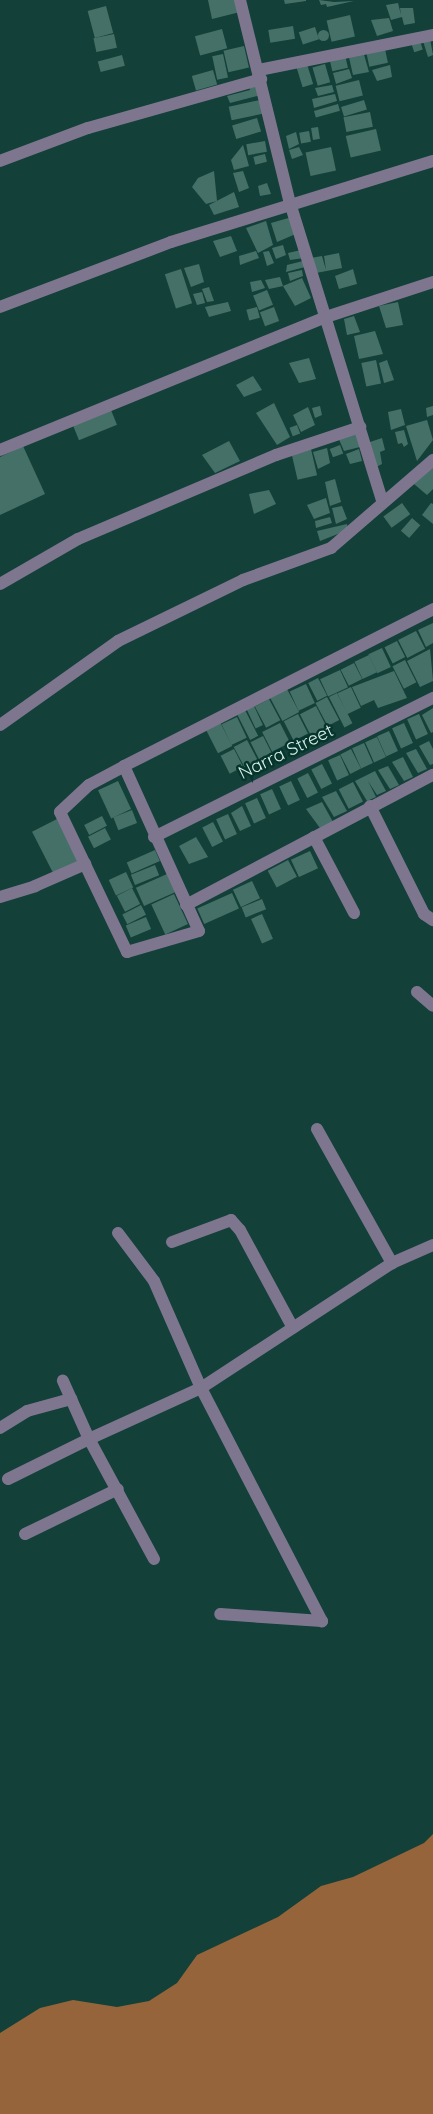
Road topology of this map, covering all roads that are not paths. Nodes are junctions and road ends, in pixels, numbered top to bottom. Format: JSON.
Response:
{"nodes":[{"id":1,"x":240,"y":0,"type":"edge"},
{"id":2,"x":433,"y":35,"type":"edge"},
{"id":3,"x":260,"y":75,"type":"junction"},
{"id":4,"x":0,"y":161,"type":"edge"},
{"id":5,"x":433,"y":162,"type":"edge"},
{"id":6,"x":290,"y":203,"type":"junction"},
{"id":7,"x":433,"y":282,"type":"edge"},
{"id":8,"x":0,"y":307,"type":"edge"},
{"id":9,"x":326,"y":317,"type":"junction"},
{"id":10,"x":360,"y":427,"type":"junction"},
{"id":11,"x":0,"y":450,"type":"edge"},
{"id":12,"x":433,"y":460,"type":"edge"},
{"id":13,"x":383,"y":503,"type":"junction"},
{"id":14,"x":0,"y":584,"type":"edge"},
{"id":15,"x":433,"y":609,"type":"edge"},
{"id":16,"x":433,"y":698,"type":"edge"},
{"id":17,"x":0,"y":725,"type":"edge"},
{"id":18,"x":124,"y":766,"type":"junction"},
{"id":19,"x":433,"y":776,"type":"edge"},
{"id":20,"x":370,"y":806,"type":"junction"},
{"id":21,"x":154,"y":837,"type":"junction"},
{"id":22,"x":314,"y":837,"type":"junction"},
{"id":23,"x":85,"y":864,"type":"junction"},
{"id":24,"x":0,"y":897,"type":"edge"},
{"id":25,"x":186,"y":906,"type":"junction"},
{"id":26,"x":354,"y":913,"type":"dead end"},
{"id":27,"x":433,"y":920,"type":"edge"},
{"id":28,"x":417,"y":992,"type":"dead end"},
{"id":29,"x":433,"y":1006,"type":"edge"},
{"id":30,"x":317,"y":1129,"type":"dead end"},
{"id":31,"x":118,"y":1233,"type":"dead end"},
{"id":32,"x":172,"y":1242,"type":"dead end"},
{"id":33,"x":433,"y":1245,"type":"edge"},
{"id":34,"x":392,"y":1263,"type":"junction"},
{"id":35,"x":293,"y":1328,"type":"junction"},
{"id":36,"x":63,"y":1381,"type":"dead end"},
{"id":37,"x":201,"y":1388,"type":"junction"},
{"id":38,"x":71,"y":1399,"type":"junction"},
{"id":39,"x":0,"y":1428,"type":"edge"},
{"id":40,"x":89,"y":1439,"type":"junction"},
{"id":41,"x":8,"y":1479,"type":"dead end"},
{"id":42,"x":118,"y":1489,"type":"junction"},
{"id":43,"x":25,"y":1534,"type":"dead end"},
{"id":44,"x":154,"y":1559,"type":"dead end"},
{"id":45,"x":220,"y":1614,"type":"dead end"}],
"edges":[{"from":1,"to":3,"type":"street"},
{"from":2,"to":3,"type":"street"},
{"from":3,"to":4,"type":"street"},
{"from":3,"to":6,"type":"street"},
{"from":5,"to":6,"type":"street"},
{"from":6,"to":8,"type":"street"},
{"from":6,"to":9,"type":"street"},
{"from":7,"to":9,"type":"street"},
{"from":9,"to":10,"type":"street"},
{"from":9,"to":11,"type":"street"},
{"from":10,"to":13,"type":"street"},
{"from":10,"to":14,"type":"street"},
{"from":12,"to":13,"type":"street"},
{"from":13,"to":17,"type":"street"},
{"from":15,"to":18,"type":"street"},
{"from":16,"to":21,"type":"street","name":"Narra Street"},
{"from":18,"to":21,"type":"street"},
{"from":18,"to":23,"type":"street"},
{"from":19,"to":20,"type":"street"},
{"from":20,"to":22,"type":"street"},
{"from":20,"to":27,"type":"street"},
{"from":21,"to":25,"type":"street"},
{"from":22,"to":25,"type":"street"},
{"from":22,"to":26,"type":"street"},
{"from":23,"to":24,"type":"street"},
{"from":23,"to":25,"type":"street"},
{"from":28,"to":29,"type":"street"},
{"from":30,"to":34,"type":"street"},
{"from":31,"to":37,"type":"street"},
{"from":32,"to":35,"type":"street"},
{"from":33,"to":34,"type":"street"},
{"from":34,"to":35,"type":"street"},
{"from":35,"to":37,"type":"street"},
{"from":36,"to":38,"type":"street"},
{"from":37,"to":40,"type":"street"},
{"from":37,"to":45,"type":"street"},
{"from":38,"to":39,"type":"street"},
{"from":38,"to":40,"type":"street"},
{"from":40,"to":41,"type":"street"},
{"from":40,"to":42,"type":"street"},
{"from":42,"to":43,"type":"street"},
{"from":42,"to":44,"type":"street"}]}
